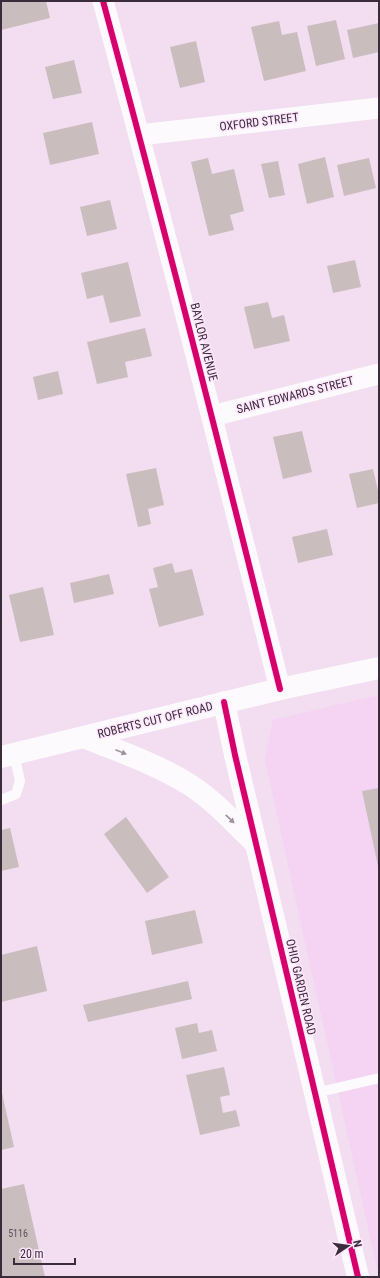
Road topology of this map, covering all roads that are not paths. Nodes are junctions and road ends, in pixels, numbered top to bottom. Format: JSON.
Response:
{"nodes":[{"id":1,"x":103,"y":1,"type":"edge"},
{"id":2,"x":379,"y":108,"type":"edge"},
{"id":3,"x":140,"y":135,"type":"junction"},
{"id":4,"x":379,"y":374,"type":"edge"},
{"id":5,"x":212,"y":416,"type":"junction"},
{"id":6,"x":379,"y":668,"type":"edge"},
{"id":7,"x":280,"y":689,"type":"junction"},
{"id":8,"x":224,"y":702,"type":"junction"},
{"id":9,"x":84,"y":737,"type":"junction"},
{"id":10,"x":7,"y":755,"type":"edge"},
{"id":11,"x":1,"y":800,"type":"edge"},
{"id":12,"x":256,"y":844,"type":"junction"},
{"id":13,"x":379,"y":1078,"type":"edge"},
{"id":14,"x":315,"y":1093,"type":"junction"},
{"id":15,"x":358,"y":1277,"type":"edge"}],
"edges":[{"from":1,"to":3,"type":"street","name":"BAYLOR AVENUE"},
{"from":2,"to":3,"type":"street","name":"OXFORD STREET"},
{"from":3,"to":5,"type":"street","name":"BAYLOR AVENUE"},
{"from":4,"to":5,"type":"street","name":"SAINT EDWARDS STREET"},
{"from":5,"to":7,"type":"street","name":"BAYLOR AVENUE"},
{"from":6,"to":7,"type":"street","name":"ROBERTS CUT OFF ROAD"},
{"from":7,"to":8,"type":"street","name":"ROBERTS CUT OFF ROAD"},
{"from":8,"to":9,"type":"street","name":"ROBERTS CUT OFF ROAD"},
{"from":8,"to":12,"type":"street","name":"OHIO GARDEN ROAD"},
{"from":9,"to":10,"type":"street","name":"ROBERTS CUT OFF ROAD"},
{"from":9,"to":12,"type":"street","one_way":true},
{"from":10,"to":11,"type":"lane"},
{"from":12,"to":14,"type":"street","name":"OHIO GARDEN ROAD"},
{"from":13,"to":14,"type":"lane"},
{"from":14,"to":15,"type":"street","name":"OHIO GARDEN ROAD"}]}
